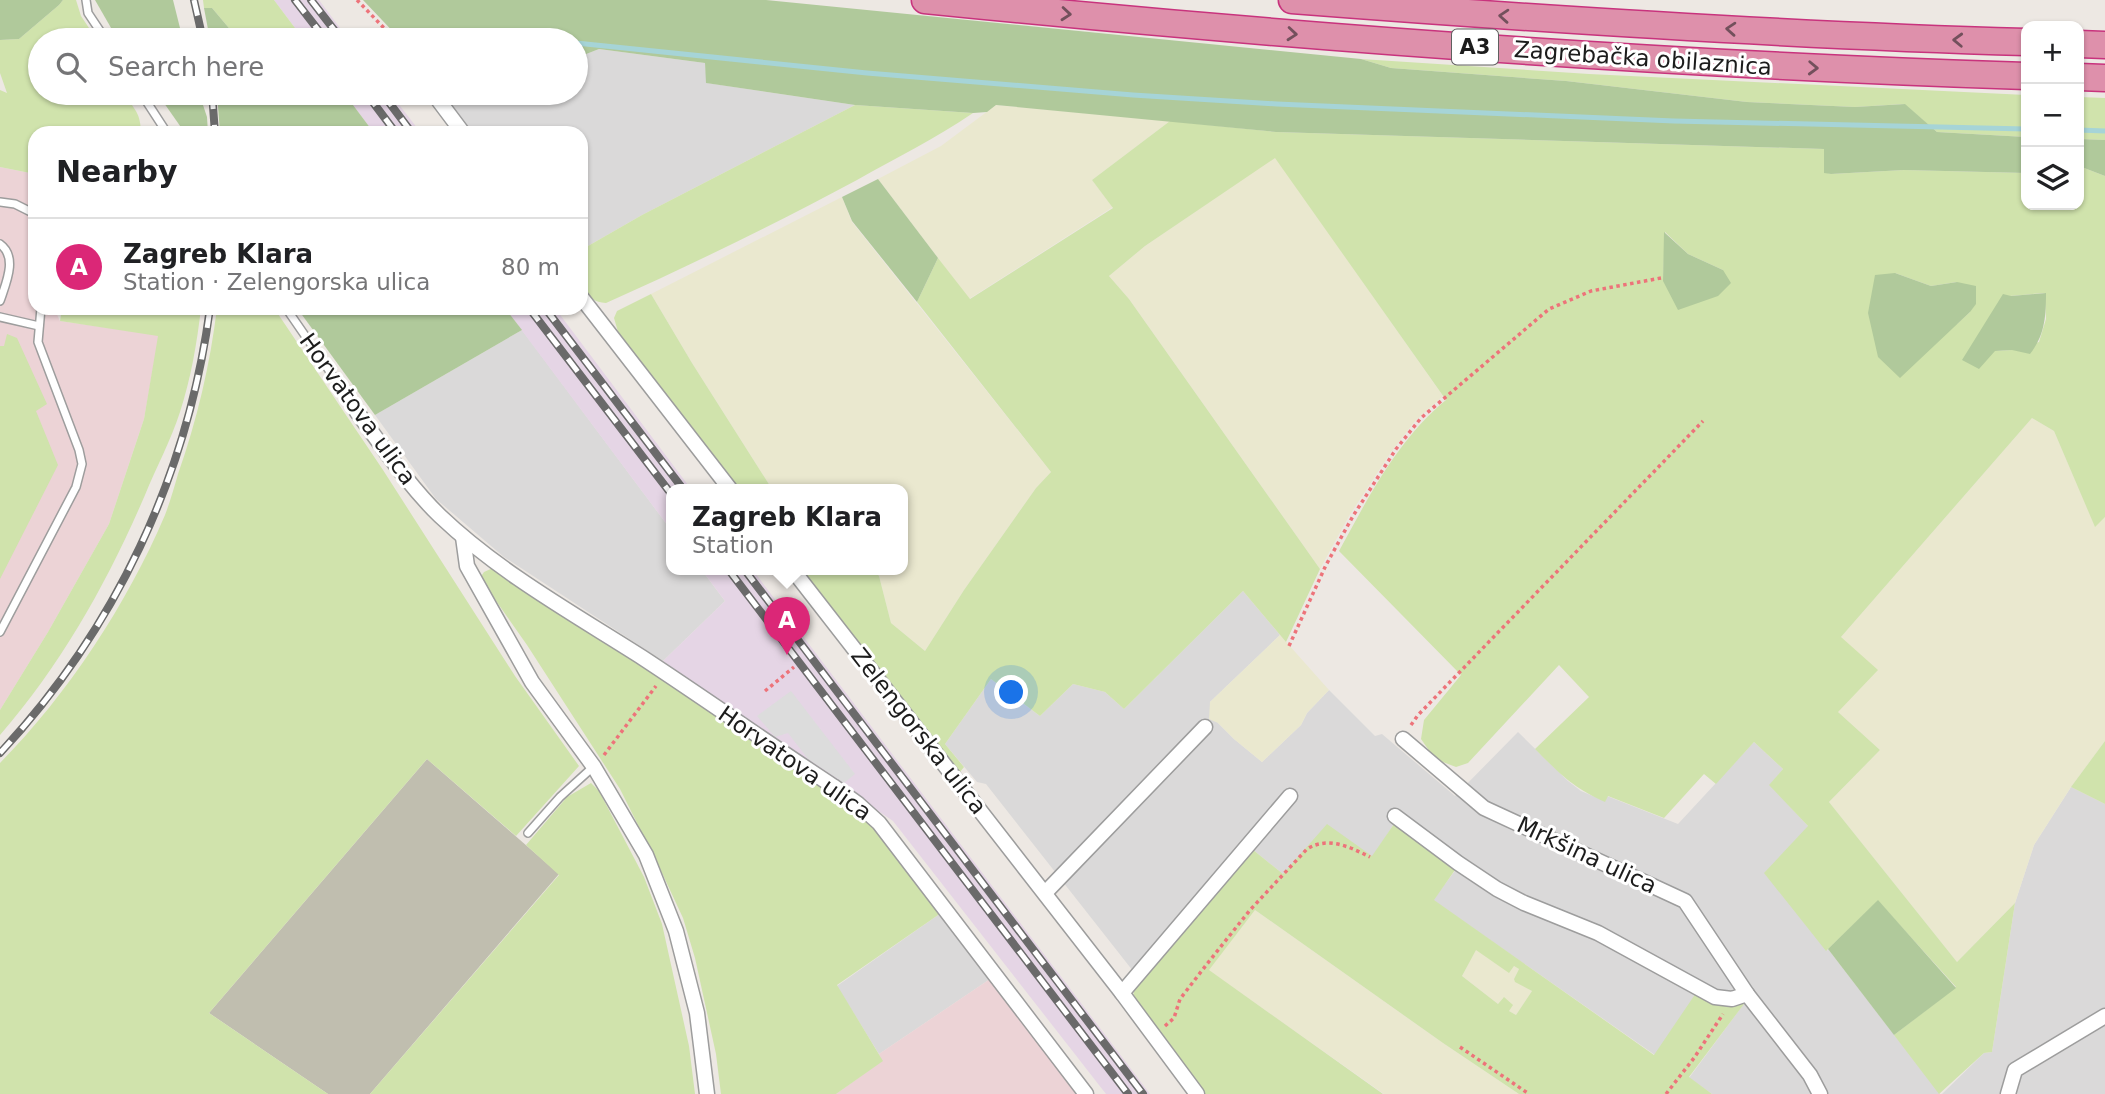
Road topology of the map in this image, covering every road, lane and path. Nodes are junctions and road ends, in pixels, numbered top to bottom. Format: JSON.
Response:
{"nodes":[{"id":1,"x":86,"y":0,"type":"edge"},
{"id":2,"x":358,"y":0,"type":"edge"},
{"id":3,"x":925,"y":0,"type":"edge"},
{"id":4,"x":1293,"y":0,"type":"edge"},
{"id":5,"x":98,"y":28,"type":"edge"},
{"id":6,"x":384,"y":28,"type":"edge"},
{"id":7,"x":2021,"y":42,"type":"edge"},
{"id":8,"x":2084,"y":44,"type":"edge"},
{"id":9,"x":2105,"y":45,"type":"edge"},
{"id":10,"x":2021,"y":76,"type":"edge"},
{"id":11,"x":2084,"y":77,"type":"edge"},
{"id":12,"x":2105,"y":78,"type":"edge"},
{"id":13,"x":148,"y":105,"type":"edge"},
{"id":14,"x":442,"y":105,"type":"edge"},
{"id":15,"x":161,"y":126,"type":"edge"},
{"id":16,"x":458,"y":126,"type":"edge"},
{"id":17,"x":0,"y":202,"type":"edge"},
{"id":18,"x":28,"y":211,"type":"edge"},
{"id":19,"x":0,"y":244,"type":"edge"},
{"id":20,"x":1661,"y":278,"type":"dead end"},
{"id":21,"x":0,"y":301,"type":"edge"},
{"id":22,"x":588,"y":306,"type":"edge"},
{"id":23,"x":40,"y":315,"type":"edge"},
{"id":24,"x":291,"y":315,"type":"edge"},
{"id":25,"x":0,"y":317,"type":"edge"},
{"id":26,"x":39,"y":326,"type":"junction"},
{"id":27,"x":357,"y":412,"type":"joint"},
{"id":28,"x":1703,"y":421,"type":"dead end"},
{"id":29,"x":726,"y":484,"type":"edge"},
{"id":30,"x":463,"y":537,"type":"junction"},
{"id":31,"x":797,"y":575,"type":"edge"},
{"id":32,"x":0,"y":632,"type":"edge"},
{"id":33,"x":1289,"y":646,"type":"dead end"},
{"id":34,"x":794,"y":667,"type":"dead end"},
{"id":35,"x":666,"y":673,"type":"junction"},
{"id":36,"x":765,"y":691,"type":"dead end"},
{"id":37,"x":1205,"y":727,"type":"dead end"},
{"id":38,"x":1403,"y":739,"type":"joint"},
{"id":39,"x":594,"y":767,"type":"junction"},
{"id":40,"x":1290,"y":796,"type":"dead end"},
{"id":41,"x":1395,"y":816,"type":"dead end"},
{"id":42,"x":528,"y":833,"type":"dead end"},
{"id":43,"x":1370,"y":857,"type":"dead end"},
{"id":44,"x":1045,"y":893,"type":"junction"},
{"id":45,"x":1122,"y":993,"type":"junction"},
{"id":46,"x":1747,"y":994,"type":"junction"},
{"id":47,"x":1724,"y":998,"type":"junction"},
{"id":48,"x":2105,"y":1016,"type":"edge"},
{"id":49,"x":1154,"y":1037,"type":"junction"},
{"id":50,"x":1460,"y":1047,"type":"dead end"},
{"id":51,"x":707,"y":1094,"type":"edge"},
{"id":52,"x":1086,"y":1094,"type":"edge"},
{"id":53,"x":1197,"y":1094,"type":"edge"},
{"id":54,"x":1529,"y":1094,"type":"edge"},
{"id":55,"x":1666,"y":1094,"type":"edge"},
{"id":56,"x":1820,"y":1094,"type":"edge"},
{"id":57,"x":2008,"y":1094,"type":"edge"}],
"edges":[{"from":1,"to":5,"type":"lane"},
{"from":2,"to":6,"type":"path"},
{"from":3,"to":10,"type":"highway","name":"Zagrebačka obilaznica","number":"A3","one_way":true},
{"from":7,"to":4,"type":"highway","name":"Zagrebačka obilaznica","number":"A3","one_way":true},
{"from":8,"to":9,"type":"highway"},
{"from":11,"to":12,"type":"highway"},
{"from":13,"to":15,"type":"lane"},
{"from":14,"to":16,"type":"street"},
{"from":17,"to":18,"type":"lane"},
{"from":19,"to":21,"type":"lane"},
{"from":20,"to":33,"type":"path"},
{"from":22,"to":29,"type":"street"},
{"from":23,"to":26,"type":"lane"},
{"from":24,"to":27,"type":"lane","name":"Horvatova ulica"},
{"from":25,"to":26,"type":"lane"},
{"from":26,"to":32,"type":"lane"},
{"from":27,"to":30,"type":"street","name":"Horvatova ulica"},
{"from":28,"to":38,"type":"path"},
{"from":30,"to":35,"type":"street","name":"Horvatova ulica"},
{"from":30,"to":39,"type":"street"},
{"from":31,"to":44,"type":"street","name":"Zelengorska ulica"},
{"from":34,"to":36,"type":"path"},
{"from":35,"to":39,"type":"path"},
{"from":35,"to":52,"type":"street","name":"Horvatova ulica"},
{"from":37,"to":44,"type":"street"},
{"from":38,"to":46,"type":"street","name":"Mrkšina ulica"},
{"from":39,"to":42,"type":"lane"},
{"from":39,"to":51,"type":"street"},
{"from":40,"to":45,"type":"street"},
{"from":41,"to":47,"type":"street"},
{"from":43,"to":49,"type":"path"},
{"from":44,"to":45,"type":"street","name":"Zelengorska ulica"},
{"from":45,"to":49,"type":"street","name":"Zelengorska ulica"},
{"from":46,"to":47,"type":"street"},
{"from":46,"to":56,"type":"street","name":"Mrkšina ulica"},
{"from":47,"to":55,"type":"path"},
{"from":48,"to":57,"type":"street"},
{"from":49,"to":53,"type":"street","name":"Zelengorska ulica"},
{"from":50,"to":54,"type":"path"}]}
